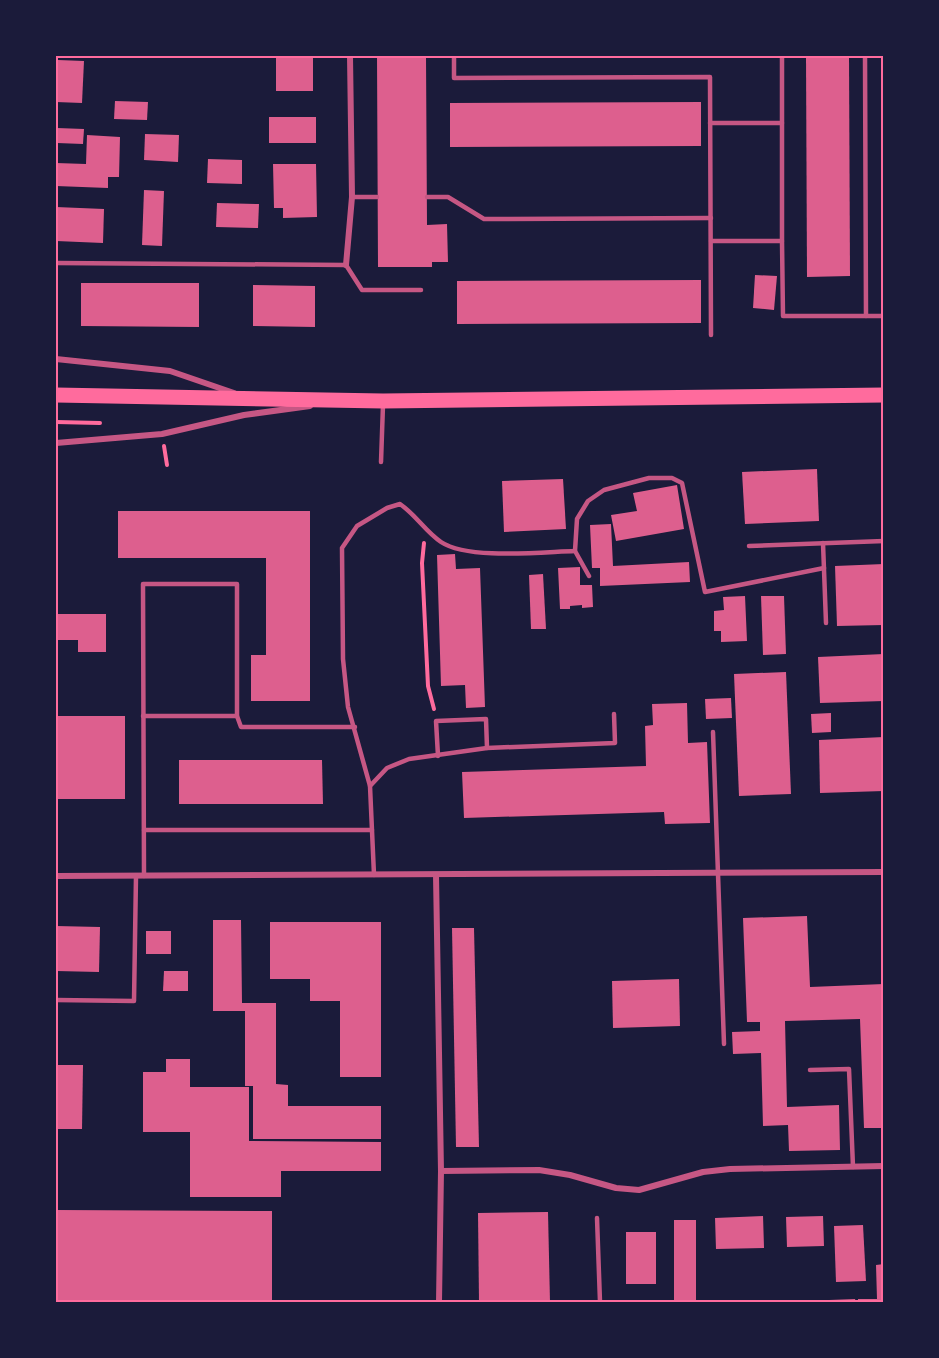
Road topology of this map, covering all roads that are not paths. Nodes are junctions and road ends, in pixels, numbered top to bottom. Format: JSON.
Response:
{"nodes":[{"id":1,"x":350,"y":56,"type":"edge"},
{"id":2,"x":454,"y":56,"type":"edge"},
{"id":3,"x":782,"y":56,"type":"edge"},
{"id":4,"x":865,"y":56,"type":"edge"},
{"id":5,"x":710,"y":123,"type":"junction"},
{"id":6,"x":782,"y":123,"type":"junction"},
{"id":7,"x":352,"y":197,"type":"junction"},
{"id":8,"x":377,"y":197,"type":"dead end"},
{"id":9,"x":427,"y":197,"type":"dead end"},
{"id":10,"x":711,"y":218,"type":"junction"},
{"id":11,"x":711,"y":241,"type":"junction"},
{"id":12,"x":782,"y":241,"type":"junction"},
{"id":13,"x":56,"y":263,"type":"edge"},
{"id":14,"x":346,"y":265,"type":"junction"},
{"id":15,"x":421,"y":290,"type":"dead end"},
{"id":16,"x":866,"y":316,"type":"junction"},
{"id":17,"x":884,"y":316,"type":"edge"},
{"id":18,"x":711,"y":335,"type":"dead end"},
{"id":19,"x":56,"y":359,"type":"edge"},
{"id":20,"x":56,"y":395,"type":"edge"},
{"id":21,"x":884,"y":395,"type":"edge"},
{"id":22,"x":248,"y":398,"type":"junction"},
{"id":23,"x":355,"y":400,"type":"junction"},
{"id":24,"x":383,"y":401,"type":"junction"},
{"id":25,"x":56,"y":443,"type":"edge"},
{"id":26,"x":381,"y":462,"type":"dead end"},
{"id":27,"x":884,"y":540,"type":"edge"},
{"id":28,"x":823,"y":543,"type":"junction"},
{"id":29,"x":748,"y":546,"type":"dead end"},
{"id":30,"x":575,"y":551,"type":"junction"},
{"id":31,"x":824,"y":568,"type":"junction"},
{"id":32,"x":589,"y":576,"type":"dead end"},
{"id":33,"x":826,"y":623,"type":"dead end"},
{"id":34,"x":614,"y":714,"type":"dead end"},
{"id":35,"x":144,"y":716,"type":"junction"},
{"id":36,"x":237,"y":716,"type":"junction"},
{"id":37,"x":355,"y":727,"type":"junction"},
{"id":38,"x":712,"y":732,"type":"dead end"},
{"id":39,"x":487,"y":748,"type":"junction"},
{"id":40,"x":438,"y":756,"type":"junction"},
{"id":41,"x":370,"y":786,"type":"junction"},
{"id":42,"x":144,"y":830,"type":"junction"},
{"id":43,"x":372,"y":830,"type":"junction"},
{"id":44,"x":884,"y":872,"type":"edge"},
{"id":45,"x":718,"y":874,"type":"junction"},
{"id":46,"x":374,"y":875,"type":"junction"},
{"id":47,"x":436,"y":875,"type":"junction"},
{"id":48,"x":56,"y":876,"type":"edge"},
{"id":49,"x":136,"y":876,"type":"junction"},
{"id":50,"x":144,"y":876,"type":"junction"},
{"id":51,"x":56,"y":1000,"type":"edge"},
{"id":52,"x":724,"y":1044,"type":"dead end"},
{"id":53,"x":810,"y":1070,"type":"dead end"},
{"id":54,"x":884,"y":1166,"type":"edge"},
{"id":55,"x":853,"y":1167,"type":"junction"},
{"id":56,"x":441,"y":1171,"type":"junction"},
{"id":57,"x":597,"y":1218,"type":"dead end"},
{"id":58,"x":439,"y":1302,"type":"edge"},
{"id":59,"x":600,"y":1302,"type":"edge"}],
"edges":[{"from":1,"to":7,"type":"street"},
{"from":2,"to":5,"type":"lane"},
{"from":3,"to":6,"type":"lane"},
{"from":4,"to":16,"type":"lane"},
{"from":5,"to":6,"type":"lane"},
{"from":5,"to":10,"type":"lane"},
{"from":6,"to":12,"type":"lane"},
{"from":7,"to":8,"type":"lane"},
{"from":7,"to":14,"type":"street"},
{"from":9,"to":10,"type":"lane"},
{"from":10,"to":11,"type":"lane"},
{"from":11,"to":12,"type":"lane"},
{"from":11,"to":18,"type":"lane"},
{"from":12,"to":16,"type":"lane"},
{"from":13,"to":14,"type":"lane"},
{"from":14,"to":15,"type":"lane"},
{"from":16,"to":17,"type":"lane"},
{"from":19,"to":22,"type":"street"},
{"from":20,"to":22,"type":"main road"},
{"from":21,"to":24,"type":"main road"},
{"from":22,"to":23,"type":"main road"},
{"from":23,"to":24,"type":"main road"},
{"from":23,"to":25,"type":"street"},
{"from":24,"to":26,"type":"lane"},
{"from":27,"to":28,"type":"lane"},
{"from":28,"to":29,"type":"lane"},
{"from":28,"to":31,"type":"lane"},
{"from":30,"to":31,"type":"lane"},
{"from":30,"to":32,"type":"lane"},
{"from":30,"to":37,"type":"lane"},
{"from":31,"to":33,"type":"lane"},
{"from":34,"to":39,"type":"lane"},
{"from":35,"to":36,"type":"lane"},
{"from":35,"to":36,"type":"lane"},
{"from":35,"to":42,"type":"lane"},
{"from":36,"to":37,"type":"lane"},
{"from":37,"to":41,"type":"lane"},
{"from":38,"to":45,"type":"lane"},
{"from":39,"to":40,"type":"lane"},
{"from":39,"to":40,"type":"lane"},
{"from":40,"to":41,"type":"lane"},
{"from":41,"to":43,"type":"lane"},
{"from":42,"to":43,"type":"lane"},
{"from":42,"to":50,"type":"lane"},
{"from":43,"to":46,"type":"lane"},
{"from":44,"to":45,"type":"street"},
{"from":45,"to":47,"type":"street"},
{"from":45,"to":52,"type":"lane"},
{"from":46,"to":47,"type":"street"},
{"from":46,"to":50,"type":"street"},
{"from":47,"to":56,"type":"street"},
{"from":48,"to":49,"type":"street"},
{"from":49,"to":50,"type":"street"},
{"from":49,"to":51,"type":"lane"},
{"from":53,"to":55,"type":"lane"},
{"from":54,"to":55,"type":"street"},
{"from":55,"to":56,"type":"street"},
{"from":56,"to":58,"type":"street"},
{"from":57,"to":59,"type":"lane"}]}
